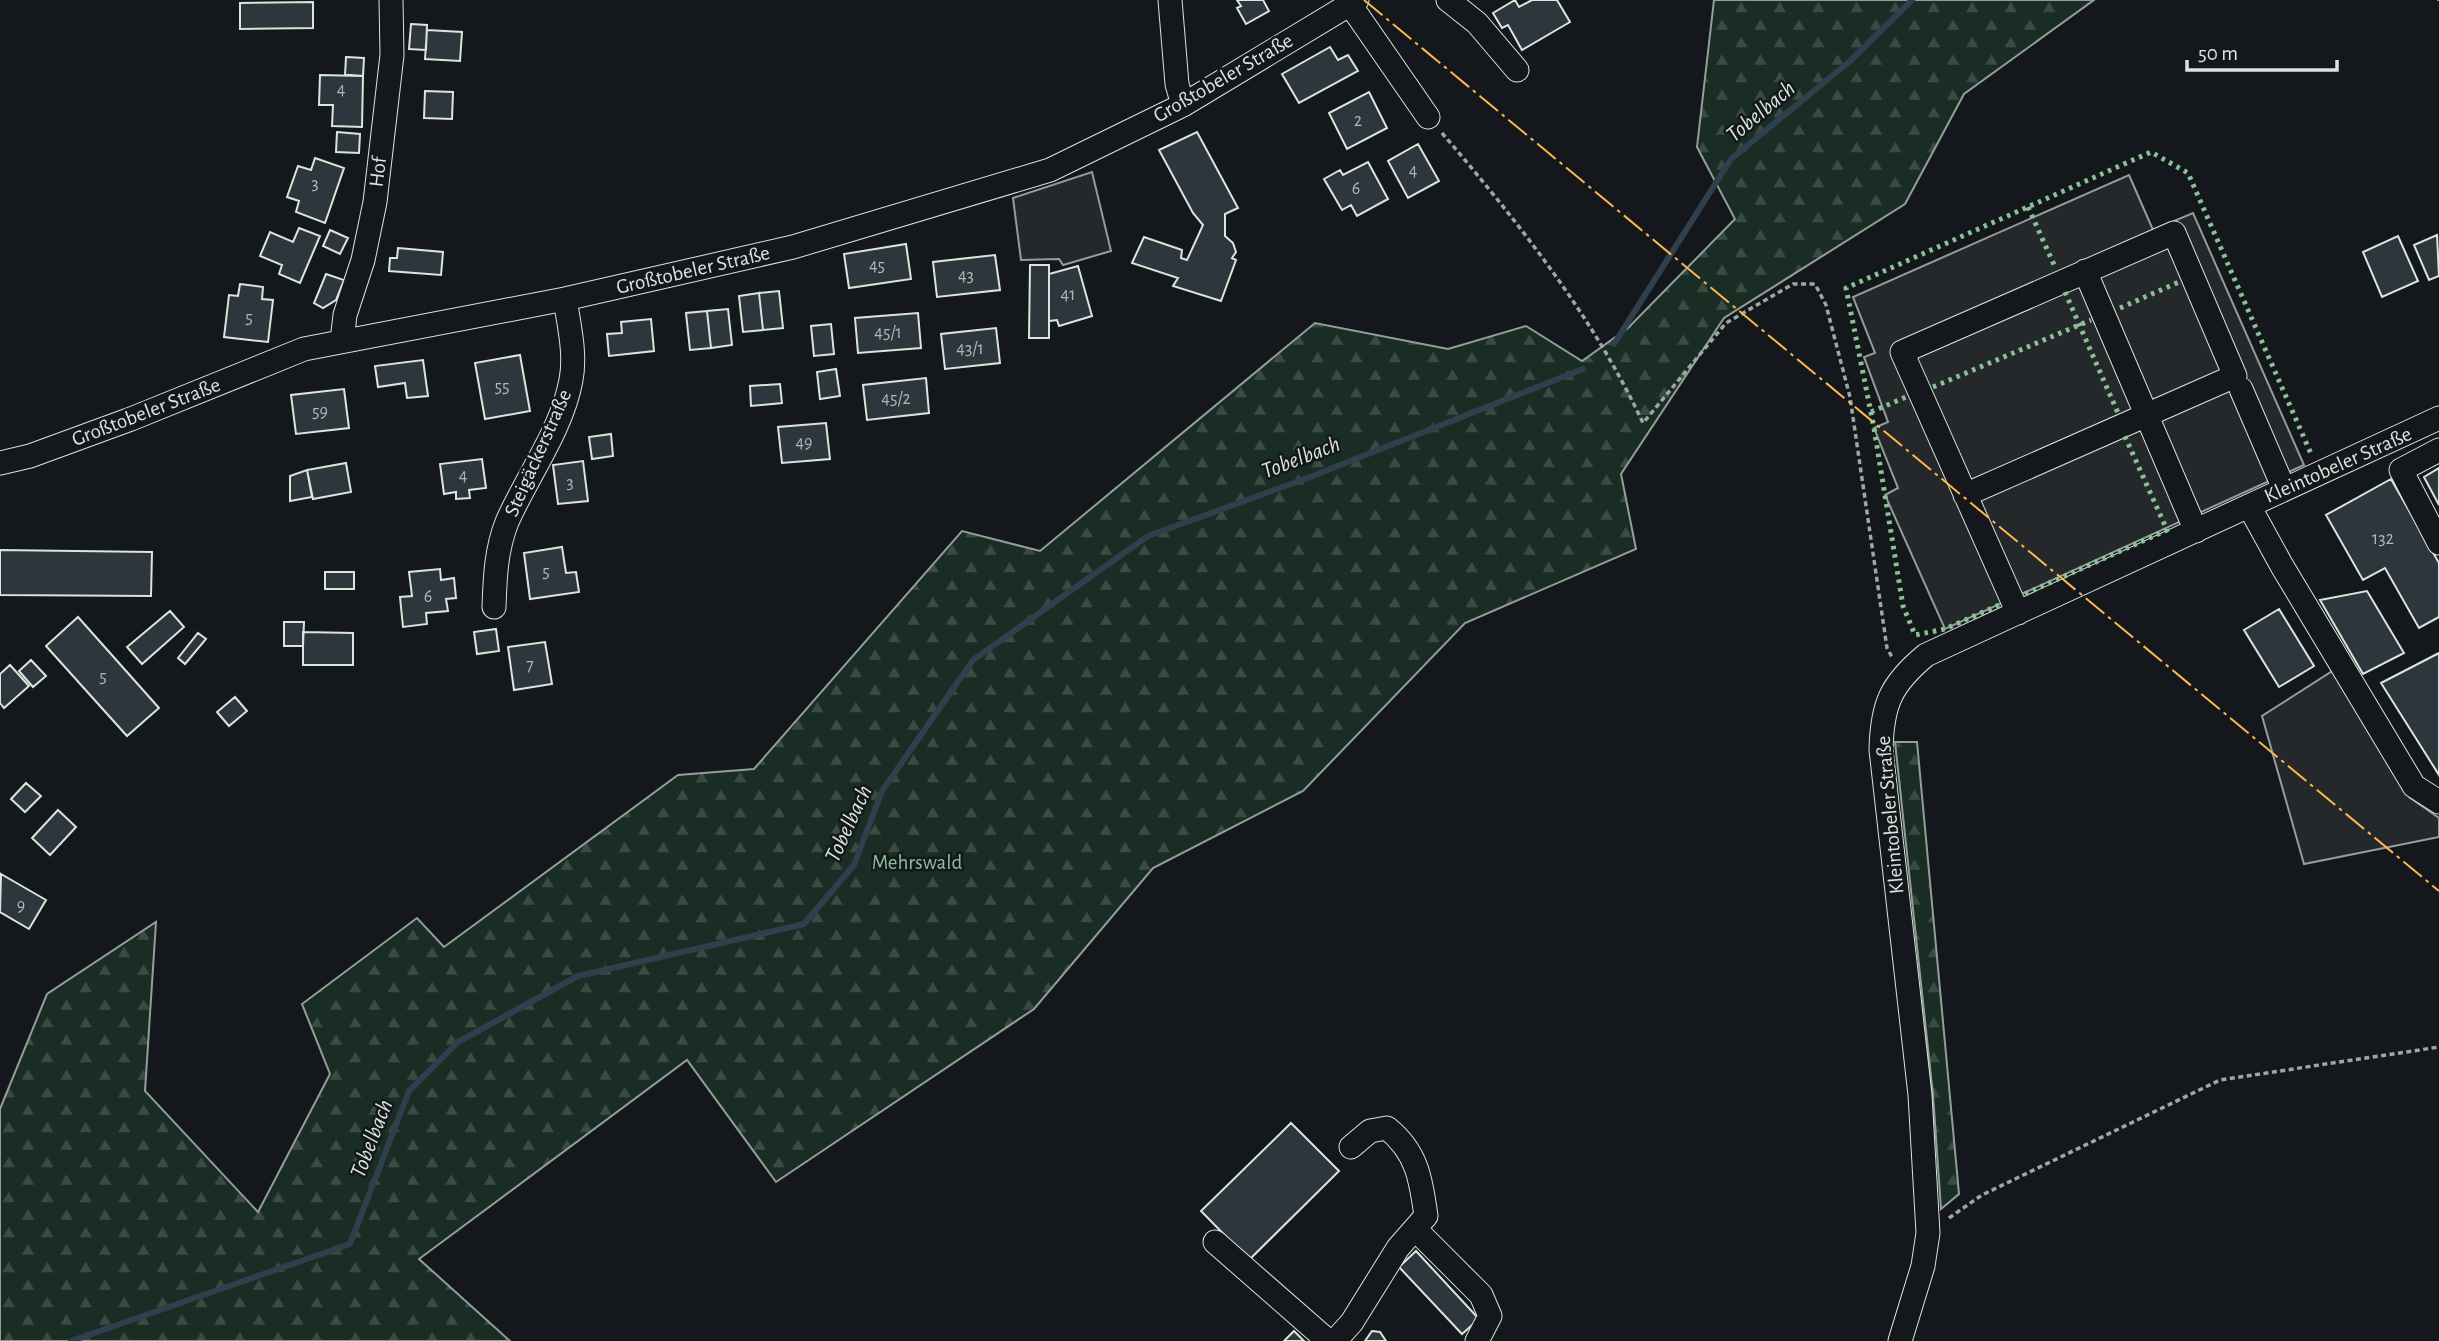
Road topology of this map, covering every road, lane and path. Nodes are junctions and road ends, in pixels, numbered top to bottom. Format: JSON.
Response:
{"nodes":[{"id":1,"x":391,"y":0,"type":"edge"},
{"id":2,"x":1170,"y":0,"type":"edge"},
{"id":3,"x":1448,"y":0,"type":"edge"},
{"id":4,"x":1352,"y":1,"type":"edge"},
{"id":5,"x":1517,"y":70,"type":"dead end"},
{"id":6,"x":1182,"y":105,"type":"junction"},
{"id":7,"x":1428,"y":117,"type":"joint"},
{"id":8,"x":2085,"y":271,"type":"junction"},
{"id":9,"x":565,"y":299,"type":"junction"},
{"id":10,"x":342,"y":341,"type":"junction"},
{"id":11,"x":2241,"y":390,"type":"dead end"},
{"id":12,"x":2147,"y":416,"type":"junction"},
{"id":13,"x":2439,"y":418,"type":"edge"},
{"id":14,"x":2439,"y":450,"type":"edge"},
{"id":15,"x":0,"y":463,"type":"edge"},
{"id":16,"x":2284,"y":489,"type":"junction"},
{"id":17,"x":1965,"y":495,"type":"junction"},
{"id":18,"x":2249,"y":506,"type":"junction"},
{"id":19,"x":2196,"y":531,"type":"junction"},
{"id":20,"x":2439,"y":543,"type":"edge"},
{"id":21,"x":494,"y":607,"type":"dead end"},
{"id":22,"x":2018,"y":613,"type":"junction"},
{"id":23,"x":1903,"y":676,"type":"junction"},
{"id":24,"x":2439,"y":802,"type":"edge"},
{"id":25,"x":2439,"y":1046,"type":"edge"},
{"id":26,"x":1351,"y":1147,"type":"dead end"},
{"id":27,"x":1415,"y":1229,"type":"junction"},
{"id":28,"x":1928,"y":1233,"type":"junction"},
{"id":29,"x":1214,"y":1241,"type":"dead end"},
{"id":30,"x":1328,"y":1341,"type":"edge"},
{"id":31,"x":1335,"y":1341,"type":"edge"},
{"id":32,"x":1477,"y":1341,"type":"edge"},
{"id":33,"x":1900,"y":1341,"type":"edge"}],
"edges":[{"from":1,"to":10,"type":"street","name":"Hof"},
{"from":2,"to":6,"type":"street"},
{"from":3,"to":5,"type":"street"},
{"from":4,"to":6,"type":"street","name":"Großtobeler Straße"},
{"from":4,"to":7,"type":"street"},
{"from":6,"to":9,"type":"street","name":"Großtobeler Straße"},
{"from":7,"to":23,"type":"path"},
{"from":8,"to":12,"type":"street"},
{"from":8,"to":12,"type":"street"},
{"from":8,"to":17,"type":"street"},
{"from":9,"to":10,"type":"street","name":"Großtobeler Straße"},
{"from":9,"to":21,"type":"street","name":"Steigäckerstraße"},
{"from":10,"to":15,"type":"street","name":"Großtobeler Straße"},
{"from":11,"to":16,"type":"street"},
{"from":12,"to":17,"type":"street"},
{"from":12,"to":19,"type":"street"},
{"from":13,"to":16,"type":"street","name":"Kleintobeler Straße"},
{"from":14,"to":20,"type":"street"},
{"from":16,"to":18,"type":"street","name":"Kleintobeler Straße"},
{"from":17,"to":22,"type":"street"},
{"from":18,"to":19,"type":"street","name":"Kleintobeler Straße"},
{"from":18,"to":24,"type":"street"},
{"from":19,"to":22,"type":"street","name":"Kleintobeler Straße"},
{"from":22,"to":23,"type":"street","name":"Kleintobeler Straße"},
{"from":23,"to":28,"type":"street","name":"Kleintobeler Straße"},
{"from":25,"to":28,"type":"path"},
{"from":26,"to":27,"type":"street"},
{"from":27,"to":31,"type":"street"},
{"from":27,"to":32,"type":"street"},
{"from":28,"to":33,"type":"street","name":"Kleintobeler Straße"},
{"from":29,"to":30,"type":"street"}]}
